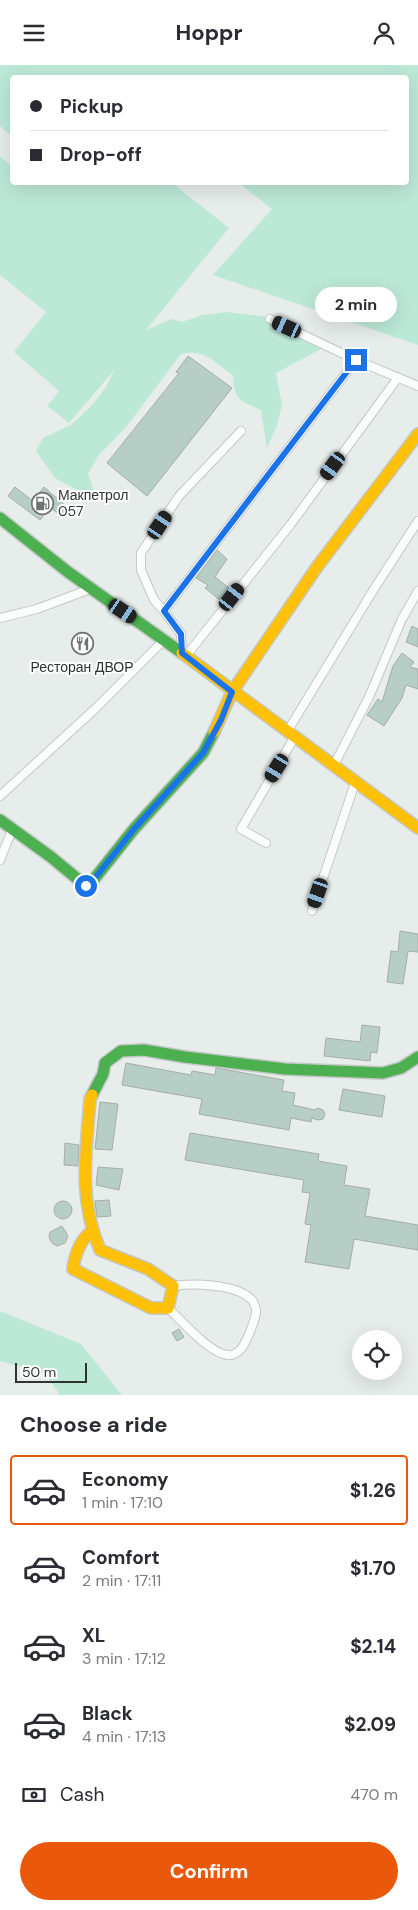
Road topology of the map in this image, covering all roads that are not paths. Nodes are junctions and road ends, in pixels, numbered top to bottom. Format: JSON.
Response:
{"nodes":[{"id":1,"x":270,"y":319,"type":"dead end"},
{"id":2,"x":356,"y":360,"type":"junction"},
{"id":3,"x":398,"y":379,"type":"junction"},
{"id":4,"x":418,"y":386,"type":"edge"},
{"id":5,"x":242,"y":431,"type":"dead end"},
{"id":6,"x":418,"y":434,"type":"edge"},
{"id":7,"x":0,"y":518,"type":"edge"},
{"id":8,"x":418,"y":521,"type":"edge"},
{"id":9,"x":90,"y":589,"type":"junction"},
{"id":10,"x":418,"y":591,"type":"edge"},
{"id":11,"x":164,"y":611,"type":"junction"},
{"id":12,"x":0,"y":618,"type":"edge"},
{"id":13,"x":164,"y":640,"type":"junction"},
{"id":14,"x":184,"y":655,"type":"junction"},
{"id":15,"x":232,"y":692,"type":"junction"},
{"id":16,"x":290,"y":735,"type":"junction"},
{"id":17,"x":333,"y":767,"type":"junction"},
{"id":18,"x":355,"y":783,"type":"junction"},
{"id":19,"x":0,"y":795,"type":"edge"},
{"id":20,"x":0,"y":820,"type":"edge"},
{"id":21,"x":418,"y":828,"type":"edge"},
{"id":22,"x":12,"y":830,"type":"junction"},
{"id":23,"x":266,"y":843,"type":"dead end"},
{"id":24,"x":0,"y":860,"type":"edge"},
{"id":25,"x":312,"y":911,"type":"dead end"},
{"id":26,"x":418,"y":1057,"type":"edge"},
{"id":27,"x":92,"y":1231,"type":"junction"},
{"id":28,"x":173,"y":1286,"type":"junction"},
{"id":29,"x":168,"y":1308,"type":"junction"}],
"edges":[{"from":1,"to":2,"type":"street"},
{"from":2,"to":3,"type":"street"},
{"from":2,"to":11,"type":"street"},
{"from":3,"to":4,"type":"street"},
{"from":3,"to":14,"type":"street"},
{"from":5,"to":11,"type":"street"},
{"from":6,"to":15,"type":"street"},
{"from":7,"to":9,"type":"street"},
{"from":8,"to":16,"type":"street"},
{"from":9,"to":12,"type":"street"},
{"from":9,"to":13,"type":"street"},
{"from":10,"to":17,"type":"street"},
{"from":11,"to":14,"type":"street"},
{"from":13,"to":14,"type":"street"},
{"from":13,"to":19,"type":"street"},
{"from":14,"to":15,"type":"street"},
{"from":15,"to":16,"type":"street"},
{"from":15,"to":22,"type":"street"},
{"from":16,"to":17,"type":"street"},
{"from":16,"to":23,"type":"street"},
{"from":17,"to":18,"type":"street"},
{"from":18,"to":21,"type":"street"},
{"from":18,"to":25,"type":"street"},
{"from":20,"to":22,"type":"street"},
{"from":22,"to":24,"type":"street"},
{"from":26,"to":27,"type":"street"},
{"from":27,"to":28,"type":"street"},
{"from":27,"to":29,"type":"street"},
{"from":28,"to":29,"type":"street"},
{"from":28,"to":29,"type":"street"}]}
